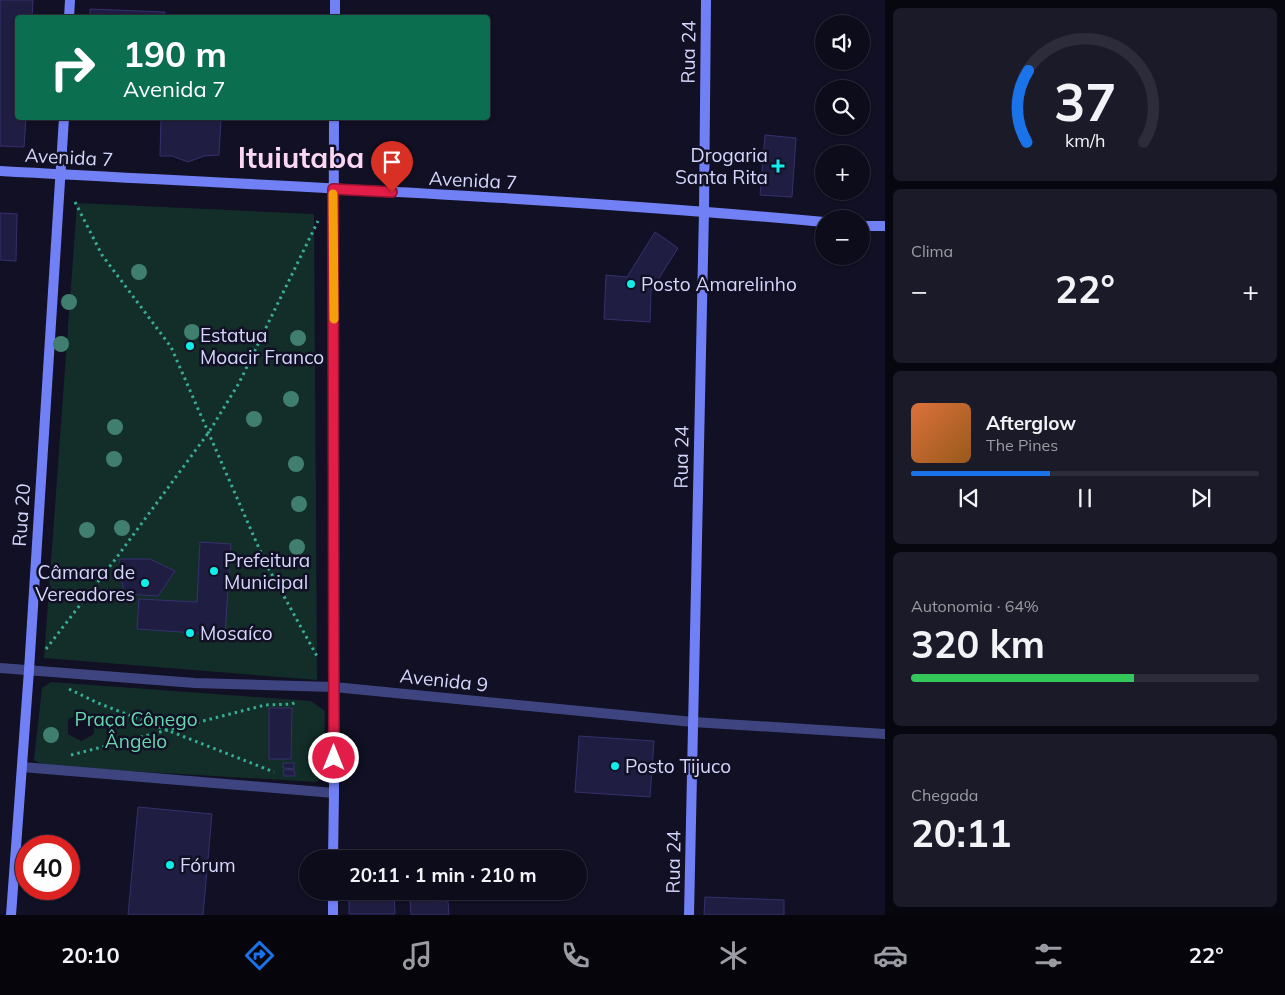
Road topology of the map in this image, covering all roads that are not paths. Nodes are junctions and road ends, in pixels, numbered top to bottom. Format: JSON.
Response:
{"nodes":[{"id":1,"x":70,"y":0,"type":"edge"},
{"id":2,"x":335,"y":0,"type":"edge"},
{"id":3,"x":706,"y":0,"type":"edge"},
{"id":4,"x":69,"y":15,"type":"edge"},
{"id":5,"x":335,"y":15,"type":"edge"},
{"id":6,"x":64,"y":120,"type":"edge"},
{"id":7,"x":334,"y":120,"type":"edge"},
{"id":8,"x":0,"y":171,"type":"edge"},
{"id":9,"x":60,"y":174,"type":"junction"},
{"id":10,"x":333,"y":189,"type":"junction"},
{"id":11,"x":704,"y":211,"type":"junction"},
{"id":12,"x":815,"y":221,"type":"edge"},
{"id":13,"x":870,"y":226,"type":"edge"},
{"id":14,"x":885,"y":226,"type":"edge"},
{"id":15,"x":0,"y":668,"type":"edge"},
{"id":16,"x":29,"y":670,"type":"junction"},
{"id":17,"x":334,"y":687,"type":"junction"},
{"id":18,"x":693,"y":722,"type":"junction"},
{"id":19,"x":885,"y":734,"type":"edge"},
{"id":20,"x":22,"y":768,"type":"junction"},
{"id":21,"x":334,"y":793,"type":"junction"},
{"id":22,"x":333,"y":850,"type":"edge"},
{"id":23,"x":333,"y":900,"type":"edge"},
{"id":24,"x":11,"y":915,"type":"edge"},
{"id":25,"x":333,"y":915,"type":"edge"},
{"id":26,"x":689,"y":915,"type":"edge"}],
"edges":[{"from":1,"to":4,"type":"street"},
{"from":2,"to":5,"type":"street"},
{"from":3,"to":11,"type":"street","name":"Rua 24"},
{"from":6,"to":9,"type":"street","name":"Rua 20"},
{"from":7,"to":10,"type":"street"},
{"from":8,"to":9,"type":"street","name":"Avenida 7"},
{"from":9,"to":10,"type":"street","name":"Avenida 7"},
{"from":9,"to":16,"type":"street","name":"Rua 20"},
{"from":10,"to":11,"type":"street","name":"Avenida 7"},
{"from":10,"to":17,"type":"street"},
{"from":11,"to":12,"type":"street","name":"Avenida 7"},
{"from":11,"to":18,"type":"street","name":"Rua 24"},
{"from":13,"to":14,"type":"street"},
{"from":15,"to":16,"type":"street","name":"Avenida 9"},
{"from":16,"to":17,"type":"street","name":"Avenida 9"},
{"from":16,"to":20,"type":"street","name":"Rua 20"},
{"from":17,"to":18,"type":"street","name":"Avenida 9"},
{"from":17,"to":21,"type":"street"},
{"from":18,"to":19,"type":"street","name":"Avenida 9"},
{"from":18,"to":26,"type":"street","name":"Rua 24"},
{"from":20,"to":21,"type":"street"},
{"from":20,"to":24,"type":"street","name":"Rua 20"},
{"from":21,"to":22,"type":"street"},
{"from":23,"to":25,"type":"street"}]}
